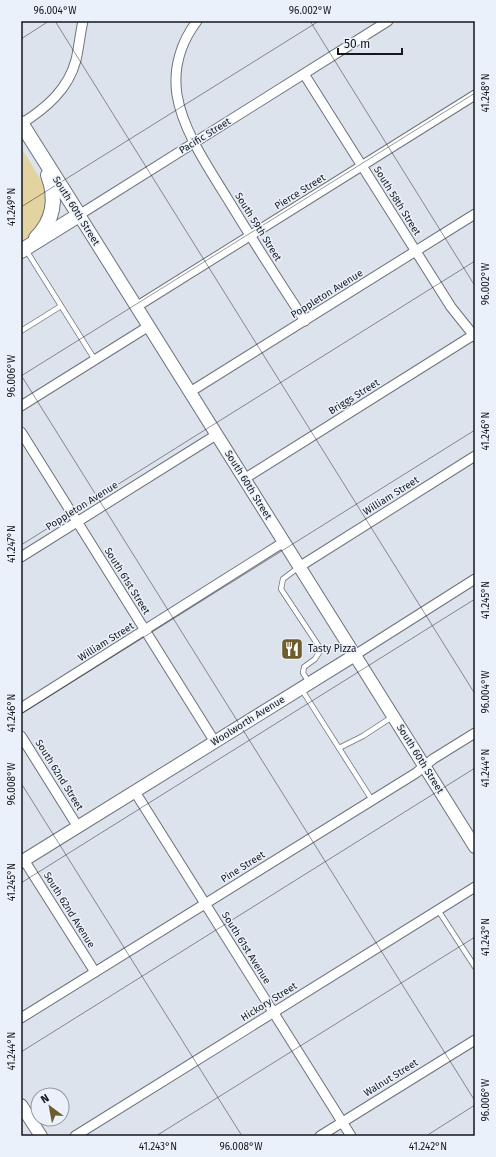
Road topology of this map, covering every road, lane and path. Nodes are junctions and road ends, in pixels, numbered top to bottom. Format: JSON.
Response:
{"nodes":[{"id":1,"x":83,"y":21,"type":"edge"},
{"id":2,"x":197,"y":21,"type":"edge"},
{"id":3,"x":388,"y":21,"type":"edge"},
{"id":4,"x":304,"y":74,"type":"junction"},
{"id":5,"x":475,"y":95,"type":"edge"},
{"id":6,"x":21,"y":123,"type":"edge"},
{"id":7,"x":195,"y":143,"type":"junction"},
{"id":8,"x":39,"y":152,"type":"junction"},
{"id":9,"x":362,"y":166,"type":"junction"},
{"id":10,"x":475,"y":214,"type":"edge"},
{"id":11,"x":79,"y":215,"type":"junction"},
{"id":12,"x":250,"y":236,"type":"junction"},
{"id":13,"x":23,"y":250,"type":"edge"},
{"id":14,"x":416,"y":251,"type":"junction"},
{"id":15,"x":61,"y":306,"type":"junction"},
{"id":16,"x":136,"y":307,"type":"junction"},
{"id":17,"x":305,"y":321,"type":"junction"},
{"id":18,"x":149,"y":326,"type":"junction"},
{"id":19,"x":21,"y":330,"type":"edge"},
{"id":20,"x":474,"y":336,"type":"edge"},
{"id":21,"x":95,"y":360,"type":"junction"},
{"id":22,"x":190,"y":392,"type":"junction"},
{"id":23,"x":21,"y":406,"type":"edge"},
{"id":24,"x":21,"y":432,"type":"edge"},
{"id":25,"x":216,"y":435,"type":"junction"},
{"id":26,"x":475,"y":456,"type":"edge"},
{"id":27,"x":244,"y":479,"type":"junction"},
{"id":28,"x":77,"y":522,"type":"junction"},
{"id":29,"x":284,"y":542,"type":"junction"},
{"id":30,"x":21,"y":557,"type":"edge"},
{"id":31,"x":299,"y":567,"type":"junction"},
{"id":32,"x":475,"y":579,"type":"edge"},
{"id":33,"x":145,"y":630,"type":"junction"},
{"id":34,"x":355,"y":655,"type":"junction"},
{"id":35,"x":305,"y":686,"type":"junction"},
{"id":36,"x":21,"y":708,"type":"edge"},
{"id":37,"x":393,"y":716,"type":"junction"},
{"id":38,"x":475,"y":732,"type":"edge"},
{"id":39,"x":21,"y":736,"type":"edge"},
{"id":40,"x":215,"y":742,"type":"junction"},
{"id":41,"x":339,"y":748,"type":"junction"},
{"id":42,"x":424,"y":766,"type":"junction"},
{"id":43,"x":135,"y":792,"type":"junction"},
{"id":44,"x":372,"y":800,"type":"junction"},
{"id":45,"x":78,"y":827,"type":"junction"},
{"id":46,"x":475,"y":847,"type":"edge"},
{"id":47,"x":23,"y":861,"type":"edge"},
{"id":48,"x":475,"y":887,"type":"edge"},
{"id":49,"x":205,"y":904,"type":"junction"},
{"id":50,"x":438,"y":910,"type":"junction"},
{"id":51,"x":475,"y":967,"type":"edge"},
{"id":52,"x":95,"y":972,"type":"junction"},
{"id":53,"x":274,"y":1013,"type":"junction"},
{"id":54,"x":21,"y":1018,"type":"edge"},
{"id":55,"x":475,"y":1040,"type":"edge"},
{"id":56,"x":21,"y":1105,"type":"edge"},
{"id":57,"x":342,"y":1122,"type":"junction"},
{"id":58,"x":41,"y":1136,"type":"edge"},
{"id":59,"x":75,"y":1136,"type":"edge"},
{"id":60,"x":320,"y":1136,"type":"edge"},
{"id":61,"x":351,"y":1136,"type":"edge"}],
"edges":[{"from":1,"to":6,"type":"street"},
{"from":2,"to":7,"type":"street","name":"South 59th Street"},
{"from":3,"to":4,"type":"street","name":"Pacific Street"},
{"from":4,"to":7,"type":"street","name":"Pacific Street"},
{"from":4,"to":9,"type":"street","name":"South 58th Street"},
{"from":5,"to":9,"type":"street","name":"Pierce Street"},
{"from":6,"to":8,"type":"main road","name":"South 60th Street"},
{"from":7,"to":11,"type":"street","name":"Pacific Street"},
{"from":7,"to":12,"type":"street","name":"South 59th Street"},
{"from":8,"to":11,"type":"main road","name":"South 60th Street"},
{"from":8,"to":13,"type":"main road"},
{"from":9,"to":12,"type":"street","name":"Pierce Street"},
{"from":9,"to":14,"type":"street","name":"South 58th Street"},
{"from":10,"to":14,"type":"street","name":"Poppleton Avenue"},
{"from":11,"to":13,"type":"main road","name":"Pacific Street"},
{"from":11,"to":16,"type":"main road","name":"South 60th Street"},
{"from":12,"to":16,"type":"street","name":"Pierce Street"},
{"from":12,"to":17,"type":"street","name":"South 59th Street"},
{"from":13,"to":15,"type":"lane"},
{"from":14,"to":17,"type":"street","name":"Poppleton Avenue"},
{"from":14,"to":20,"type":"street","name":"South 58th Street"},
{"from":15,"to":19,"type":"lane"},
{"from":15,"to":21,"type":"lane"},
{"from":16,"to":18,"type":"main road","name":"South 60th Street"},
{"from":17,"to":22,"type":"street","name":"Poppleton Avenue"},
{"from":18,"to":21,"type":"street"},
{"from":18,"to":22,"type":"main road","name":"South 60th Street"},
{"from":20,"to":27,"type":"street","name":"Briggs Street"},
{"from":21,"to":23,"type":"street"},
{"from":22,"to":25,"type":"main road","name":"South 60th Street"},
{"from":24,"to":28,"type":"street","name":"South 61st Street"},
{"from":25,"to":27,"type":"main road","name":"South 60th Street"},
{"from":25,"to":28,"type":"street","name":"Poppleton Avenue"},
{"from":26,"to":31,"type":"street","name":"William Street"},
{"from":27,"to":29,"type":"main road","name":"South 60th Street"},
{"from":28,"to":30,"type":"street","name":"Poppleton Avenue"},
{"from":28,"to":33,"type":"street","name":"South 61st Street"},
{"from":29,"to":31,"type":"main road","name":"South 60th Street"},
{"from":29,"to":33,"type":"street","name":"William Street"},
{"from":31,"to":34,"type":"main road","name":"South 60th Street"},
{"from":31,"to":35,"type":"lane"},
{"from":32,"to":34,"type":"street","name":"Woolworth Avenue"},
{"from":33,"to":36,"type":"street","name":"William Street"},
{"from":33,"to":40,"type":"street","name":"South 61st Street"},
{"from":34,"to":35,"type":"main road","name":"Woolworth Avenue"},
{"from":34,"to":37,"type":"main road","name":"South 60th Street"},
{"from":35,"to":40,"type":"main road","name":"Woolworth Avenue"},
{"from":35,"to":41,"type":"lane"},
{"from":37,"to":41,"type":"lane"},
{"from":37,"to":42,"type":"main road","name":"South 60th Street"},
{"from":38,"to":42,"type":"street","name":"Pine Street"},
{"from":39,"to":45,"type":"street","name":"South 62nd Street"},
{"from":40,"to":43,"type":"main road","name":"Woolworth Avenue"},
{"from":41,"to":44,"type":"lane"},
{"from":42,"to":44,"type":"street","name":"Pine Street"},
{"from":42,"to":46,"type":"main road","name":"South 60th Street"},
{"from":43,"to":45,"type":"main road","name":"Woolworth Avenue"},
{"from":43,"to":49,"type":"street","name":"South 61st Avenue"},
{"from":44,"to":49,"type":"street","name":"Pine Street"},
{"from":45,"to":47,"type":"main road","name":"Woolworth Avenue"},
{"from":47,"to":52,"type":"street","name":"South 62nd Avenue"},
{"from":48,"to":50,"type":"street","name":"Hickory Street"},
{"from":49,"to":52,"type":"street","name":"Pine Street"},
{"from":49,"to":53,"type":"street","name":"South 61st Avenue"},
{"from":50,"to":51,"type":"lane"},
{"from":50,"to":53,"type":"street","name":"Hickory Street"},
{"from":52,"to":54,"type":"street","name":"Pine Street"},
{"from":53,"to":57,"type":"street","name":"South 61st Avenue"},
{"from":53,"to":59,"type":"street","name":"Hickory Street"},
{"from":55,"to":57,"type":"street","name":"Walnut Street"},
{"from":56,"to":58,"type":"main road"},
{"from":57,"to":60,"type":"street","name":"Walnut Street"},
{"from":57,"to":61,"type":"street","name":"South 61st Avenue"}]}
